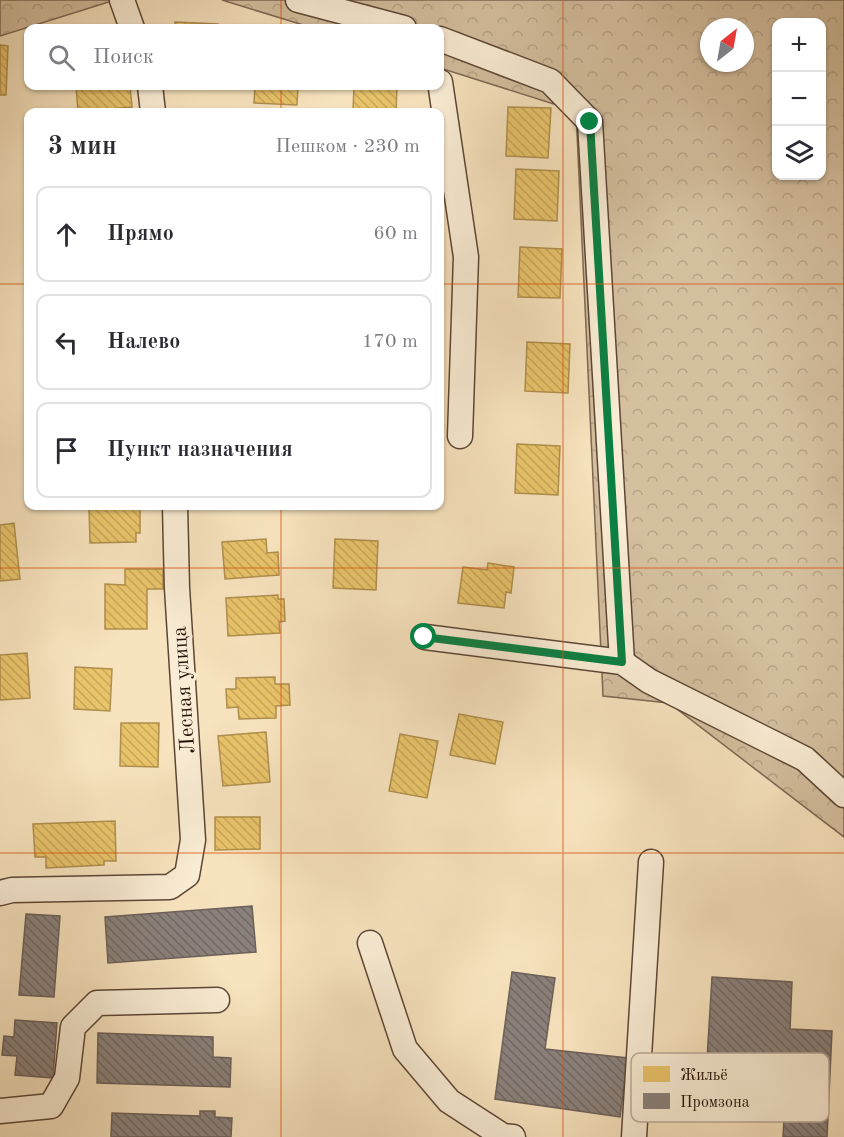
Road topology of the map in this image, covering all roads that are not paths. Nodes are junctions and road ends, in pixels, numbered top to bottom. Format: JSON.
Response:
{"nodes":[{"id":1,"x":122,"y":0,"type":"edge"},
{"id":2,"x":298,"y":0,"type":"edge"},
{"id":3,"x":131,"y":24,"type":"edge"},
{"id":4,"x":389,"y":24,"type":"edge"},
{"id":5,"x":444,"y":41,"type":"edge"},
{"id":6,"x":150,"y":90,"type":"edge"},
{"id":7,"x":441,"y":90,"type":"edge"},
{"id":8,"x":153,"y":108,"type":"edge"},
{"id":9,"x":444,"y":108,"type":"edge"},
{"id":10,"x":444,"y":109,"type":"edge"},
{"id":11,"x":460,"y":436,"type":"dead end"},
{"id":12,"x":175,"y":510,"type":"edge"},
{"id":13,"x":424,"y":637,"type":"dead end"},
{"id":14,"x":622,"y":662,"type":"junction"},
{"id":15,"x":844,"y":795,"type":"edge"},
{"id":16,"x":651,"y":862,"type":"dead end"},
{"id":17,"x":0,"y":893,"type":"edge"},
{"id":18,"x":370,"y":943,"type":"dead end"},
{"id":19,"x":217,"y":1000,"type":"dead end"},
{"id":20,"x":639,"y":1053,"type":"edge"},
{"id":21,"x":0,"y":1111,"type":"edge"},
{"id":22,"x":635,"y":1122,"type":"edge"},
{"id":23,"x":513,"y":1137,"type":"edge"},
{"id":24,"x":634,"y":1137,"type":"edge"}],
"edges":[{"from":1,"to":3,"type":"street"},
{"from":2,"to":4,"type":"street"},
{"from":5,"to":14,"type":"street"},
{"from":6,"to":8,"type":"street"},
{"from":7,"to":9,"type":"street"},
{"from":10,"to":11,"type":"street"},
{"from":12,"to":17,"type":"street","name":"Лесная улица"},
{"from":13,"to":14,"type":"street"},
{"from":14,"to":15,"type":"street"},
{"from":16,"to":20,"type":"street"},
{"from":18,"to":23,"type":"street"},
{"from":19,"to":21,"type":"street"},
{"from":22,"to":24,"type":"street"}]}
